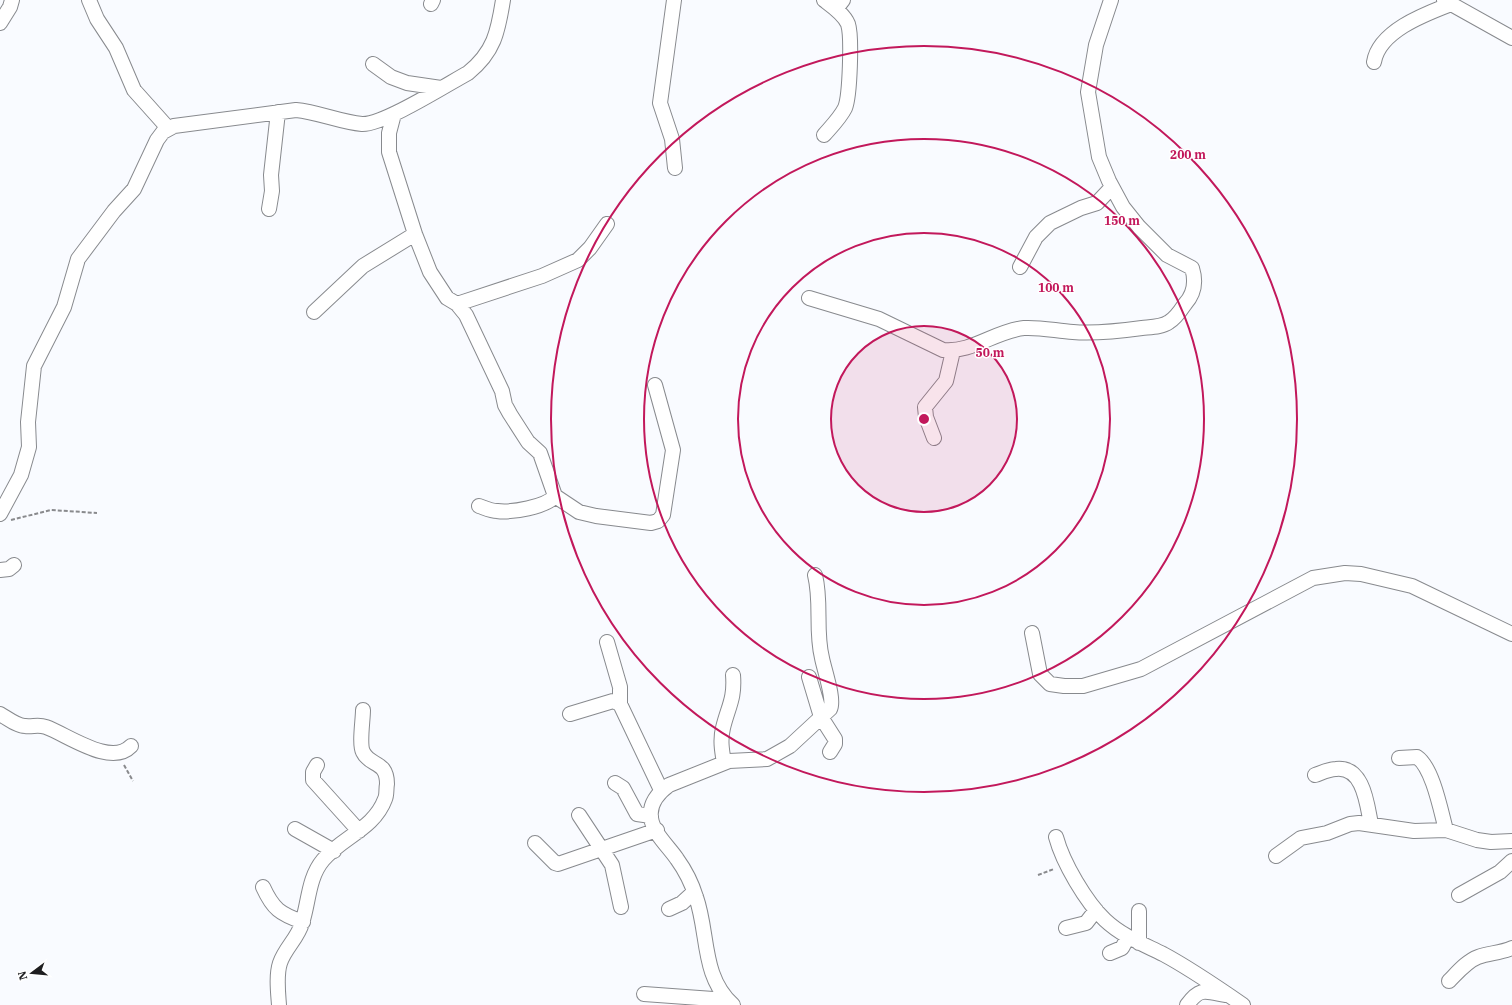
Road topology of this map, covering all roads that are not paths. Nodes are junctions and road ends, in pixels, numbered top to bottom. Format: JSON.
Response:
{"nodes":[{"id":1,"x":12,"y":0,"type":"edge"},
{"id":2,"x":89,"y":0,"type":"edge"},
{"id":3,"x":503,"y":0,"type":"edge"},
{"id":4,"x":674,"y":0,"type":"edge"},
{"id":5,"x":824,"y":0,"type":"edge"},
{"id":6,"x":1111,"y":0,"type":"edge"},
{"id":7,"x":1447,"y":2,"type":"edge"},
{"id":8,"x":839,"y":5,"type":"edge"},
{"id":9,"x":0,"y":23,"type":"edge"},
{"id":10,"x":1512,"y":38,"type":"edge"},
{"id":11,"x":1374,"y":62,"type":"dead end"},
{"id":12,"x":373,"y":64,"type":"dead end"},
{"id":13,"x":441,"y":88,"type":"junction"},
{"id":14,"x":278,"y":112,"type":"junction"},
{"id":15,"x":394,"y":114,"type":"junction"},
{"id":16,"x":168,"y":128,"type":"junction"},
{"id":17,"x":824,"y":135,"type":"dead end"},
{"id":18,"x":675,"y":168,"type":"dead end"},
{"id":19,"x":1112,"y":187,"type":"junction"},
{"id":20,"x":270,"y":209,"type":"dead end"},
{"id":21,"x":607,"y":224,"type":"dead end"},
{"id":22,"x":415,"y":234,"type":"junction"},
{"id":23,"x":1020,"y":267,"type":"dead end"},
{"id":24,"x":809,"y":298,"type":"dead end"},
{"id":25,"x":457,"y":304,"type":"junction"},
{"id":26,"x":314,"y":312,"type":"dead end"},
{"id":27,"x":953,"y":351,"type":"junction"},
{"id":28,"x":655,"y":385,"type":"dead end"},
{"id":29,"x":934,"y":438,"type":"dead end"},
{"id":30,"x":555,"y":496,"type":"junction"},
{"id":31,"x":479,"y":506,"type":"dead end"},
{"id":32,"x":4,"y":517,"type":"edge"},
{"id":33,"x":14,"y":565,"type":"dead end"},
{"id":34,"x":0,"y":570,"type":"edge"},
{"id":35,"x":814,"y":575,"type":"dead end"},
{"id":36,"x":1032,"y":633,"type":"dead end"},
{"id":37,"x":1512,"y":634,"type":"edge"},
{"id":38,"x":607,"y":642,"type":"dead end"},
{"id":39,"x":733,"y":675,"type":"dead end"},
{"id":40,"x":809,"y":677,"type":"dead end"},
{"id":41,"x":620,"y":704,"type":"junction"},
{"id":42,"x":363,"y":710,"type":"dead end"},
{"id":43,"x":0,"y":714,"type":"edge"},
{"id":44,"x":570,"y":714,"type":"dead end"},
{"id":45,"x":821,"y":717,"type":"junction"},
{"id":46,"x":126,"y":750,"type":"road end"},
{"id":47,"x":830,"y":752,"type":"dead end"},
{"id":48,"x":1399,"y":758,"type":"dead end"},
{"id":49,"x":724,"y":763,"type":"junction"},
{"id":50,"x":317,"y":765,"type":"dead end"},
{"id":51,"x":1315,"y":775,"type":"dead end"},
{"id":52,"x":615,"y":783,"type":"dead end"},
{"id":53,"x":661,"y":790,"type":"junction"},
{"id":54,"x":579,"y":815,"type":"dead end"},
{"id":55,"x":651,"y":816,"type":"junction"},
{"id":56,"x":1371,"y":824,"type":"junction"},
{"id":57,"x":295,"y":830,"type":"dead end"},
{"id":58,"x":656,"y":830,"type":"junction"},
{"id":59,"x":1446,"y":830,"type":"junction"},
{"id":60,"x":359,"y":831,"type":"junction"},
{"id":61,"x":1056,"y":837,"type":"dead end"},
{"id":62,"x":1512,"y":841,"type":"edge"},
{"id":63,"x":535,"y":843,"type":"dead end"},
{"id":64,"x":601,"y":849,"type":"junction"},
{"id":65,"x":334,"y":851,"type":"junction"},
{"id":66,"x":1276,"y":856,"type":"dead end"},
{"id":67,"x":1512,"y":861,"type":"edge"},
{"id":68,"x":263,"y":887,"type":"dead end"},
{"id":69,"x":694,"y":892,"type":"junction"},
{"id":70,"x":1459,"y":895,"type":"dead end"},
{"id":71,"x":621,"y":907,"type":"dead end"},
{"id":72,"x":669,"y":909,"type":"dead end"},
{"id":73,"x":1096,"y":910,"type":"junction"},
{"id":74,"x":1140,"y":911,"type":"dead end"},
{"id":75,"x":302,"y":922,"type":"junction"},
{"id":76,"x":1066,"y":928,"type":"dead end"},
{"id":77,"x":1133,"y":940,"type":"junction"},
{"id":78,"x":1512,"y":948,"type":"edge"},
{"id":79,"x":1110,"y":953,"type":"dead end"},
{"id":80,"x":1449,"y":981,"type":"dead end"},
{"id":81,"x":644,"y":994,"type":"dead end"},
{"id":82,"x":1230,"y":996,"type":"junction"},
{"id":83,"x":730,"y":1002,"type":"edge"},
{"id":84,"x":279,"y":1005,"type":"edge"},
{"id":85,"x":1187,"y":1005,"type":"edge"},
{"id":86,"x":1243,"y":1005,"type":"edge"}],
"edges":[{"from":1,"to":9,"type":"street"},
{"from":2,"to":16,"type":"street"},
{"from":3,"to":13,"type":"street"},
{"from":4,"to":18,"type":"street"},
{"from":5,"to":8,"type":"street"},
{"from":6,"to":19,"type":"street"},
{"from":7,"to":10,"type":"street"},
{"from":7,"to":11,"type":"street"},
{"from":8,"to":17,"type":"street"},
{"from":12,"to":13,"type":"street"},
{"from":13,"to":15,"type":"street"},
{"from":14,"to":15,"type":"street"},
{"from":14,"to":16,"type":"street"},
{"from":14,"to":20,"type":"street"},
{"from":15,"to":22,"type":"street"},
{"from":16,"to":32,"type":"street"},
{"from":19,"to":23,"type":"street"},
{"from":19,"to":27,"type":"street"},
{"from":21,"to":25,"type":"street"},
{"from":22,"to":25,"type":"street"},
{"from":22,"to":26,"type":"street"},
{"from":24,"to":27,"type":"street"},
{"from":25,"to":30,"type":"street"},
{"from":27,"to":29,"type":"street"},
{"from":28,"to":30,"type":"street"},
{"from":30,"to":31,"type":"street"},
{"from":33,"to":34,"type":"street"},
{"from":35,"to":45,"type":"street"},
{"from":36,"to":37,"type":"street"},
{"from":38,"to":41,"type":"street"},
{"from":39,"to":49,"type":"street"},
{"from":40,"to":45,"type":"street"},
{"from":41,"to":44,"type":"street"},
{"from":41,"to":53,"type":"street"},
{"from":42,"to":60,"type":"street"},
{"from":43,"to":46,"type":"street"},
{"from":45,"to":47,"type":"street"},
{"from":45,"to":49,"type":"street"},
{"from":48,"to":59,"type":"street"},
{"from":49,"to":53,"type":"street"},
{"from":50,"to":60,"type":"street"},
{"from":51,"to":56,"type":"street"},
{"from":52,"to":55,"type":"street"},
{"from":53,"to":55,"type":"street"},
{"from":54,"to":64,"type":"street"},
{"from":55,"to":58,"type":"street"},
{"from":56,"to":59,"type":"street"},
{"from":56,"to":66,"type":"street"},
{"from":57,"to":65,"type":"street"},
{"from":58,"to":64,"type":"street"},
{"from":58,"to":69,"type":"street"},
{"from":59,"to":62,"type":"street"},
{"from":60,"to":65,"type":"street"},
{"from":61,"to":73,"type":"street"},
{"from":63,"to":64,"type":"street"},
{"from":64,"to":71,"type":"street"},
{"from":65,"to":75,"type":"street"},
{"from":67,"to":70,"type":"street"},
{"from":68,"to":75,"type":"street"},
{"from":69,"to":72,"type":"street"},
{"from":69,"to":83,"type":"street"},
{"from":73,"to":76,"type":"street"},
{"from":73,"to":77,"type":"street"},
{"from":74,"to":77,"type":"street"},
{"from":75,"to":84,"type":"street"},
{"from":77,"to":79,"type":"street"},
{"from":77,"to":82,"type":"street"},
{"from":78,"to":80,"type":"street"},
{"from":81,"to":83,"type":"street"},
{"from":82,"to":85,"type":"street"},
{"from":82,"to":86,"type":"street"}]}
